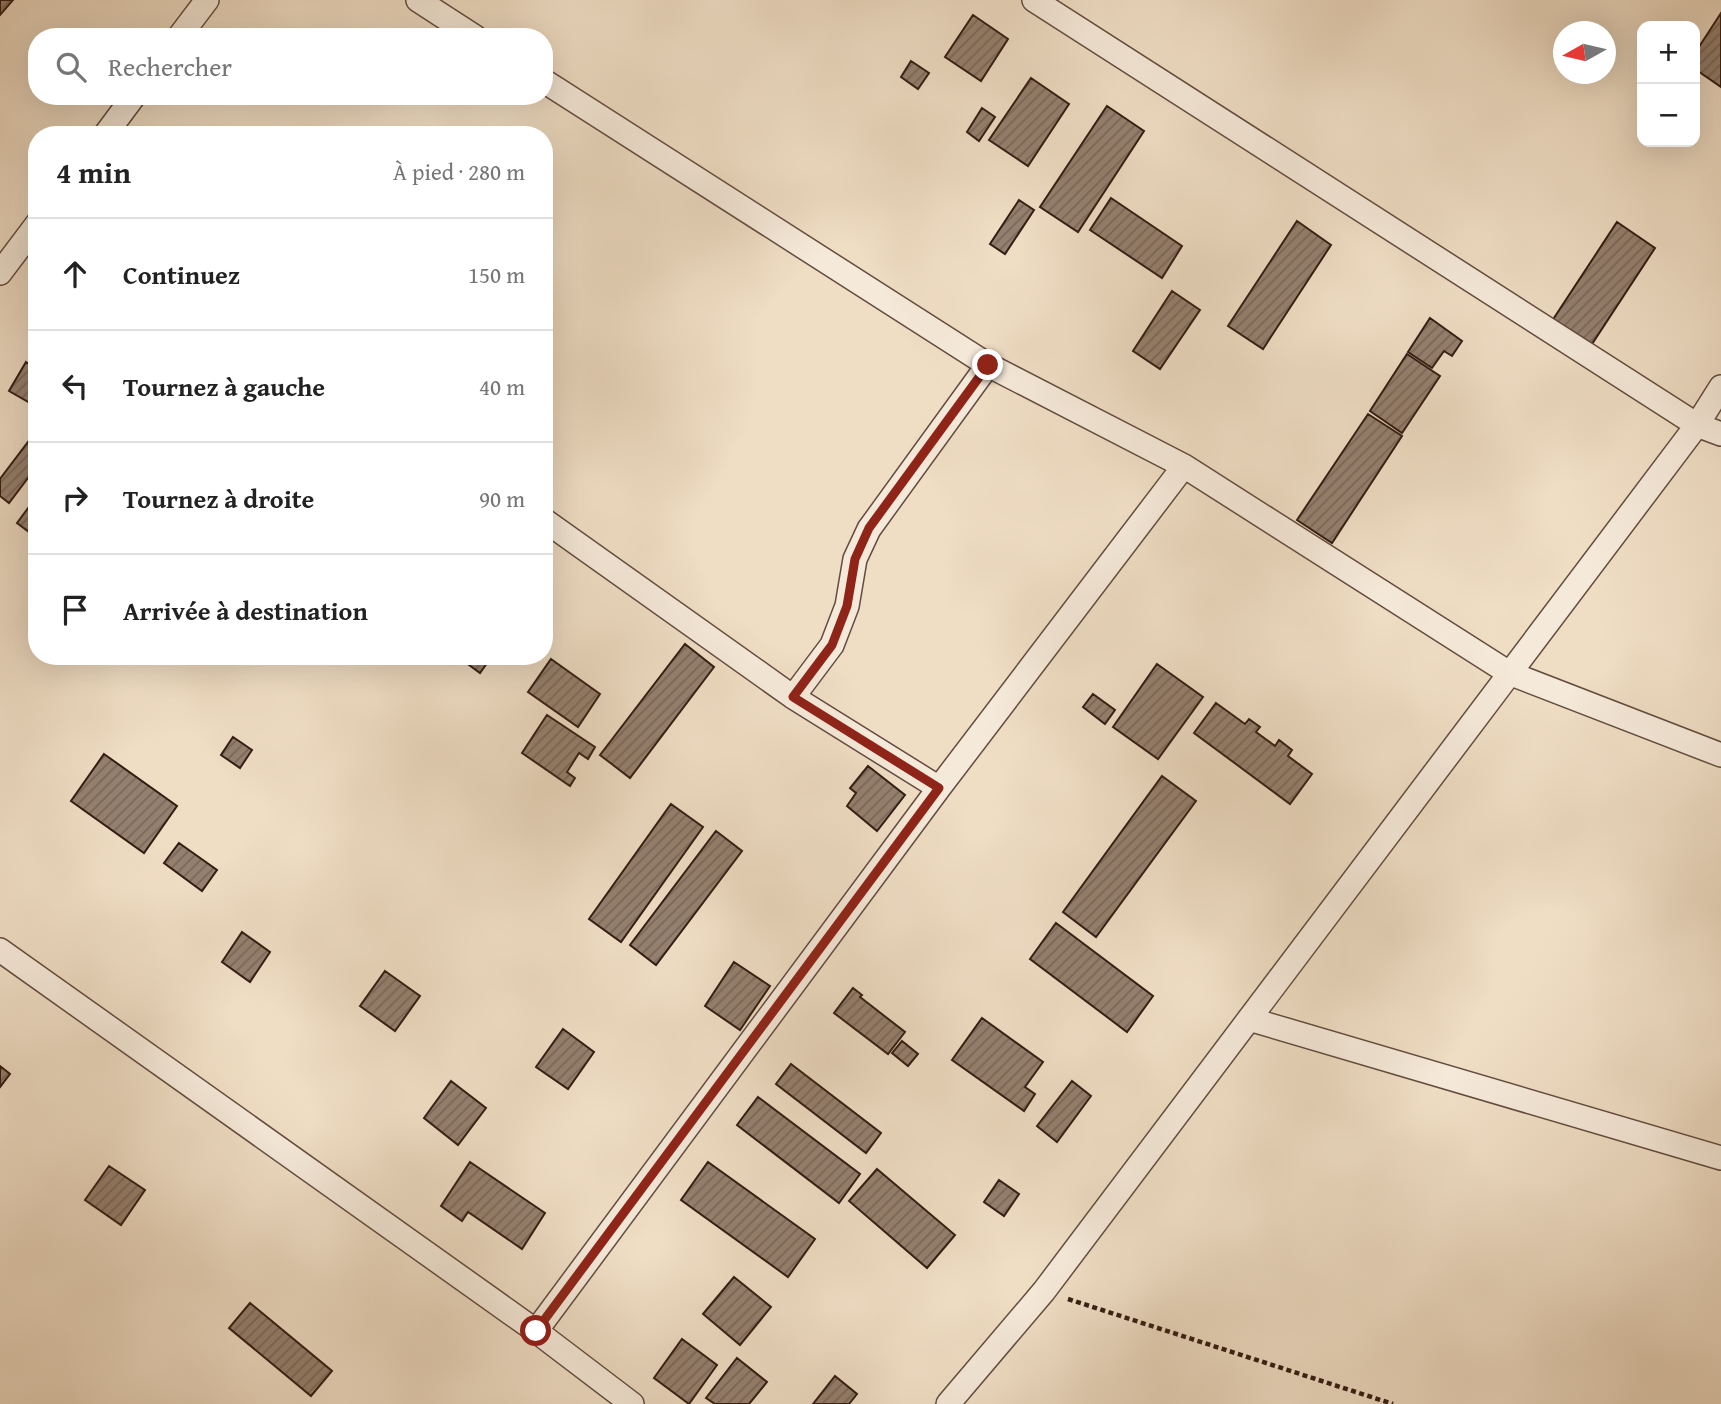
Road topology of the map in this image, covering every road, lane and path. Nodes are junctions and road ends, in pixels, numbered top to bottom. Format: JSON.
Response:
{"nodes":[{"id":1,"x":207,"y":0,"type":"edge"},
{"id":2,"x":418,"y":0,"type":"edge"},
{"id":3,"x":1034,"y":0,"type":"edge"},
{"id":4,"x":186,"y":28,"type":"edge"},
{"id":5,"x":461,"y":28,"type":"edge"},
{"id":6,"x":553,"y":87,"type":"edge"},
{"id":7,"x":127,"y":105,"type":"edge"},
{"id":8,"x":112,"y":126,"type":"edge"},
{"id":9,"x":28,"y":236,"type":"edge"},
{"id":10,"x":0,"y":273,"type":"edge"},
{"id":11,"x":988,"y":365,"type":"junction"},
{"id":12,"x":1721,"y":387,"type":"edge"},
{"id":13,"x":1697,"y":425,"type":"junction"},
{"id":14,"x":1721,"y":434,"type":"edge"},
{"id":15,"x":1184,"y":466,"type":"junction"},
{"id":16,"x":553,"y":526,"type":"edge"},
{"id":17,"x":1509,"y":673,"type":"junction"},
{"id":18,"x":793,"y":697,"type":"junction"},
{"id":19,"x":1721,"y":755,"type":"edge"},
{"id":20,"x":939,"y":788,"type":"junction"},
{"id":21,"x":0,"y":950,"type":"edge"},
{"id":22,"x":1249,"y":1019,"type":"junction"},
{"id":23,"x":1721,"y":1158,"type":"edge"},
{"id":24,"x":1044,"y":1291,"type":"junction"},
{"id":25,"x":536,"y":1331,"type":"junction"},
{"id":26,"x":632,"y":1404,"type":"edge"},
{"id":27,"x":948,"y":1404,"type":"edge"},
{"id":28,"x":1393,"y":1404,"type":"edge"}],
"edges":[{"from":1,"to":4,"type":"street"},
{"from":2,"to":5,"type":"street"},
{"from":3,"to":13,"type":"street"},
{"from":6,"to":11,"type":"street"},
{"from":7,"to":8,"type":"street"},
{"from":9,"to":10,"type":"street"},
{"from":11,"to":15,"type":"street"},
{"from":11,"to":18,"type":"street"},
{"from":12,"to":13,"type":"street"},
{"from":13,"to":14,"type":"street"},
{"from":13,"to":17,"type":"street"},
{"from":15,"to":17,"type":"street"},
{"from":15,"to":20,"type":"street"},
{"from":16,"to":18,"type":"street"},
{"from":17,"to":19,"type":"street"},
{"from":17,"to":22,"type":"street"},
{"from":18,"to":20,"type":"street"},
{"from":20,"to":25,"type":"street"},
{"from":21,"to":25,"type":"street"},
{"from":22,"to":23,"type":"street"},
{"from":22,"to":24,"type":"street"},
{"from":24,"to":27,"type":"street"},
{"from":24,"to":28,"type":"path"},
{"from":25,"to":26,"type":"street"}]}
